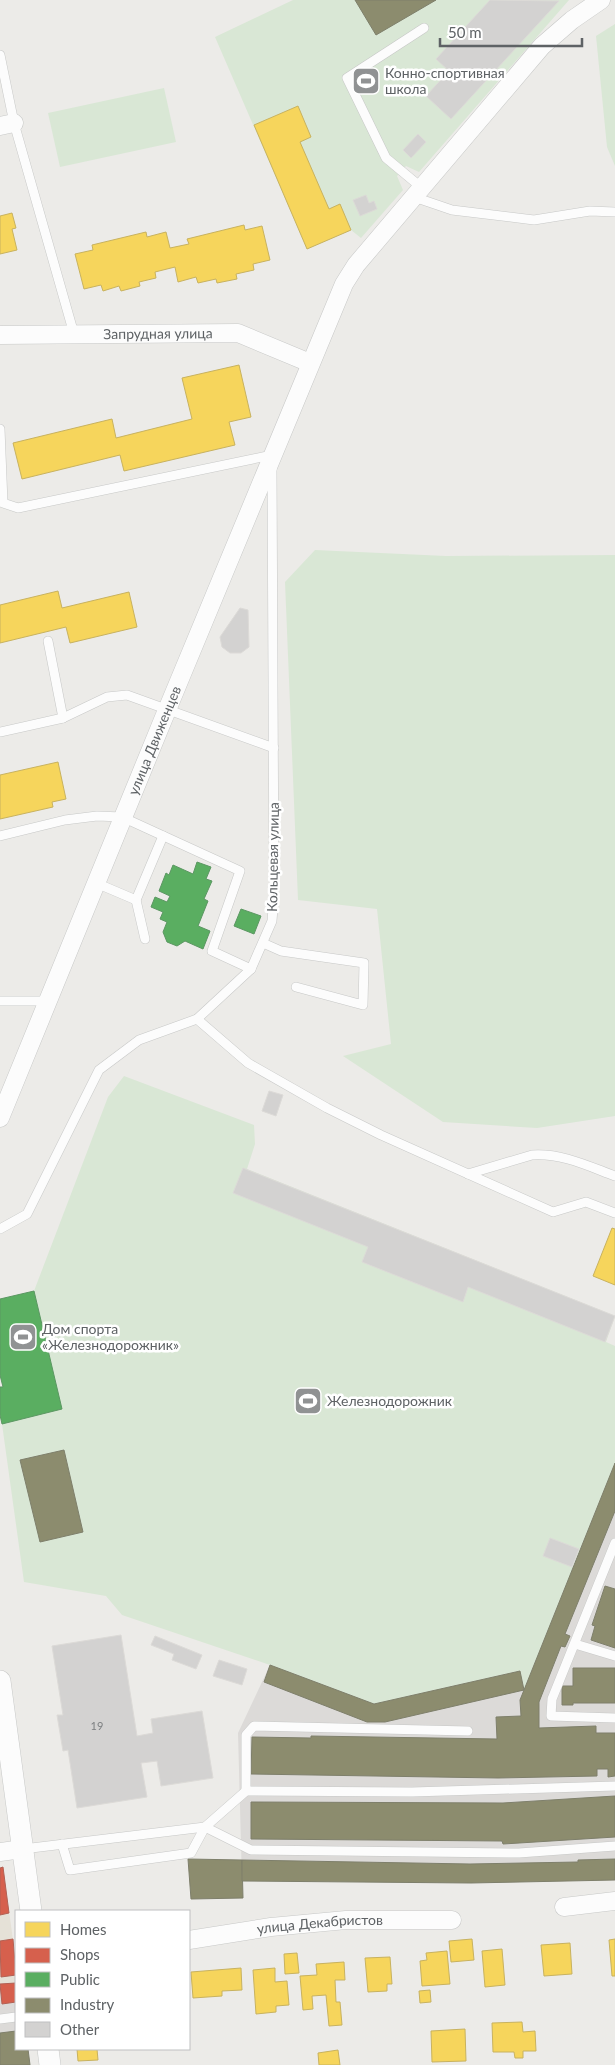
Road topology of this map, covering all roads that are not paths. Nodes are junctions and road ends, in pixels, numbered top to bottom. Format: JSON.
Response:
{"nodes":[{"id":1,"x":601,"y":0,"type":"edge"},
{"id":2,"x":424,"y":28,"type":"dead end"},
{"id":3,"x":0,"y":55,"type":"edge"},
{"id":4,"x":7,"y":124,"type":"edge"},
{"id":5,"x":418,"y":193,"type":"junction"},
{"id":6,"x":615,"y":212,"type":"edge"},
{"id":7,"x":74,"y":334,"type":"junction"},
{"id":8,"x":0,"y":335,"type":"edge"},
{"id":9,"x":310,"y":363,"type":"junction"},
{"id":10,"x":0,"y":429,"type":"edge"},
{"id":11,"x":272,"y":454,"type":"junction"},
{"id":12,"x":48,"y":641,"type":"dead end"},
{"id":13,"x":167,"y":710,"type":"junction"},
{"id":14,"x":63,"y":718,"type":"junction"},
{"id":15,"x":0,"y":732,"type":"edge"},
{"id":16,"x":274,"y":748,"type":"junction"},
{"id":17,"x":122,"y":817,"type":"junction"},
{"id":18,"x":0,"y":836,"type":"edge"},
{"id":19,"x":163,"y":836,"type":"junction"},
{"id":20,"x":96,"y":883,"type":"junction"},
{"id":21,"x":136,"y":900,"type":"junction"},
{"id":22,"x":145,"y":939,"type":"dead end"},
{"id":23,"x":263,"y":943,"type":"junction"},
{"id":24,"x":251,"y":968,"type":"junction"},
{"id":25,"x":296,"y":987,"type":"dead end"},
{"id":26,"x":0,"y":1001,"type":"edge"},
{"id":27,"x":47,"y":1001,"type":"junction"},
{"id":28,"x":197,"y":1019,"type":"junction"},
{"id":29,"x":1,"y":1111,"type":"edge"},
{"id":30,"x":468,"y":1174,"type":"junction"},
{"id":31,"x":615,"y":1176,"type":"edge"},
{"id":32,"x":615,"y":1213,"type":"edge"},
{"id":33,"x":0,"y":1229,"type":"edge"},
{"id":34,"x":615,"y":1543,"type":"edge"},
{"id":35,"x":574,"y":1644,"type":"junction"},
{"id":36,"x":615,"y":1656,"type":"edge"},
{"id":37,"x":0,"y":1681,"type":"edge"},
{"id":38,"x":615,"y":1718,"type":"edge"},
{"id":39,"x":468,"y":1731,"type":"dead end"},
{"id":40,"x":615,"y":1786,"type":"edge"},
{"id":41,"x":246,"y":1791,"type":"junction"},
{"id":42,"x":205,"y":1828,"type":"junction"},
{"id":43,"x":62,"y":1844,"type":"junction"},
{"id":44,"x":615,"y":1846,"type":"edge"},
{"id":45,"x":22,"y":1848,"type":"junction"},
{"id":46,"x":0,"y":1852,"type":"edge"},
{"id":47,"x":615,"y":1901,"type":"edge"},
{"id":48,"x":564,"y":1907,"type":"dead end"},
{"id":49,"x":30,"y":1910,"type":"edge"},
{"id":50,"x":452,"y":1920,"type":"dead end"},
{"id":51,"x":190,"y":1940,"type":"edge"},
{"id":52,"x":15,"y":2017,"type":"edge"},
{"id":53,"x":0,"y":2019,"type":"edge"},
{"id":54,"x":48,"y":2050,"type":"edge"},
{"id":55,"x":50,"y":2065,"type":"edge"}],
"edges":[{"from":1,"to":5,"type":"street","name":"улица Движенцев"},
{"from":2,"to":5,"type":"lane"},
{"from":3,"to":4,"type":"lane"},
{"from":4,"to":7,"type":"lane"},
{"from":5,"to":6,"type":"lane"},
{"from":5,"to":9,"type":"street","name":"улица Движенцев"},
{"from":7,"to":8,"type":"street","name":"Запрудная улица"},
{"from":7,"to":9,"type":"street","name":"Запрудная улица"},
{"from":9,"to":11,"type":"street","name":"улица Движенцев"},
{"from":10,"to":11,"type":"lane"},
{"from":11,"to":13,"type":"street","name":"улица Движенцев"},
{"from":11,"to":16,"type":"lane","name":"Кольцевая улица"},
{"from":12,"to":14,"type":"lane"},
{"from":13,"to":14,"type":"lane"},
{"from":13,"to":16,"type":"lane"},
{"from":13,"to":17,"type":"street","name":"улица Движенцев"},
{"from":14,"to":15,"type":"lane"},
{"from":16,"to":23,"type":"lane","name":"Кольцевая улица"},
{"from":17,"to":18,"type":"lane"},
{"from":17,"to":19,"type":"lane"},
{"from":17,"to":20,"type":"street","name":"улица Движенцев"},
{"from":19,"to":21,"type":"lane"},
{"from":19,"to":24,"type":"lane"},
{"from":20,"to":21,"type":"lane"},
{"from":20,"to":27,"type":"street","name":"улица Движенцев"},
{"from":21,"to":22,"type":"lane"},
{"from":23,"to":24,"type":"lane","name":"Кольцевая улица"},
{"from":23,"to":25,"type":"lane"},
{"from":24,"to":28,"type":"lane","name":"Кольцевая улица"},
{"from":26,"to":27,"type":"lane"},
{"from":27,"to":29,"type":"street","name":"улица Движенцев"},
{"from":28,"to":30,"type":"lane"},
{"from":28,"to":33,"type":"lane","name":"Кольцевая улица"},
{"from":30,"to":31,"type":"lane"},
{"from":30,"to":32,"type":"lane"},
{"from":34,"to":35,"type":"lane"},
{"from":35,"to":36,"type":"lane"},
{"from":35,"to":38,"type":"lane"},
{"from":37,"to":45,"type":"street"},
{"from":39,"to":41,"type":"lane"},
{"from":40,"to":41,"type":"lane"},
{"from":41,"to":42,"type":"lane"},
{"from":42,"to":43,"type":"lane"},
{"from":42,"to":43,"type":"lane"},
{"from":42,"to":44,"type":"lane"},
{"from":43,"to":45,"type":"lane"},
{"from":45,"to":46,"type":"street"},
{"from":45,"to":49,"type":"street"},
{"from":47,"to":48,"type":"street"},
{"from":50,"to":51,"type":"street","name":"улица Декабристов"},
{"from":52,"to":53,"type":"lane"},
{"from":54,"to":55,"type":"street"}]}
